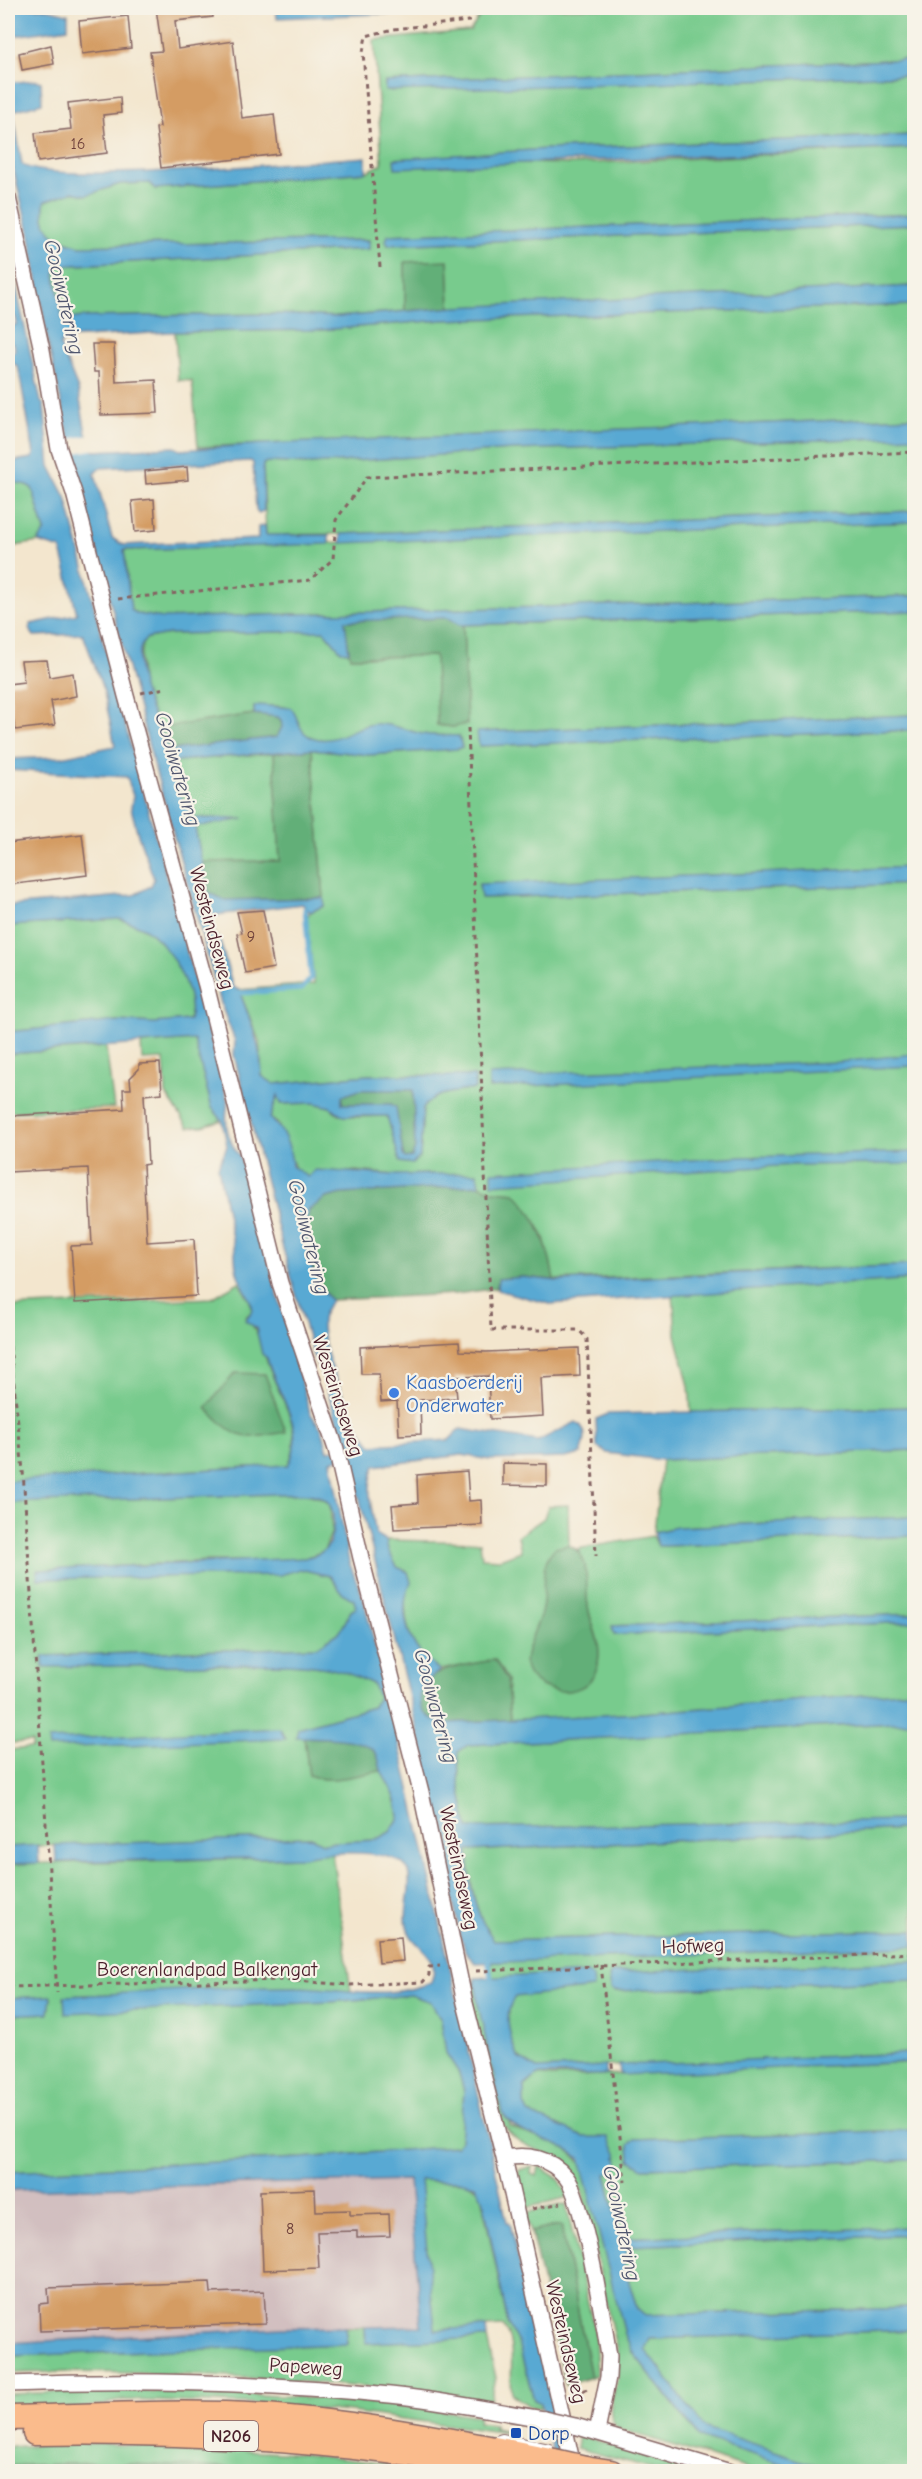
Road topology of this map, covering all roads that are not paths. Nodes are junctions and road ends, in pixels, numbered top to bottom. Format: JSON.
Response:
{"nodes":[{"id":1,"x":8,"y":198,"type":"edge"},
{"id":2,"x":504,"y":2158,"type":"junction"},
{"id":3,"x":8,"y":2384,"type":"edge"},
{"id":4,"x":8,"y":2418,"type":"edge"},
{"id":5,"x":597,"y":2432,"type":"junction"},
{"id":6,"x":8,"y":2434,"type":"edge"},
{"id":7,"x":581,"y":2464,"type":"edge"},
{"id":8,"x":463,"y":2465,"type":"edge"},
{"id":9,"x":519,"y":2472,"type":"edge"},
{"id":10,"x":730,"y":2472,"type":"edge"}],
"edges":[{"from":1,"to":2,"type":"street","name":"Westeindseweg"},
{"from":2,"to":5,"type":"street"},
{"from":2,"to":7,"type":"street","name":"Westeindseweg"},
{"from":3,"to":5,"type":"street","name":"Papeweg","bridge":true},
{"from":4,"to":7,"type":"main road","number":"N206"},
{"from":5,"to":10,"type":"street","name":"Papeweg"},
{"from":6,"to":8,"type":"main road","number":"N206"},
{"from":8,"to":9,"type":"main road","number":"N206"}]}
